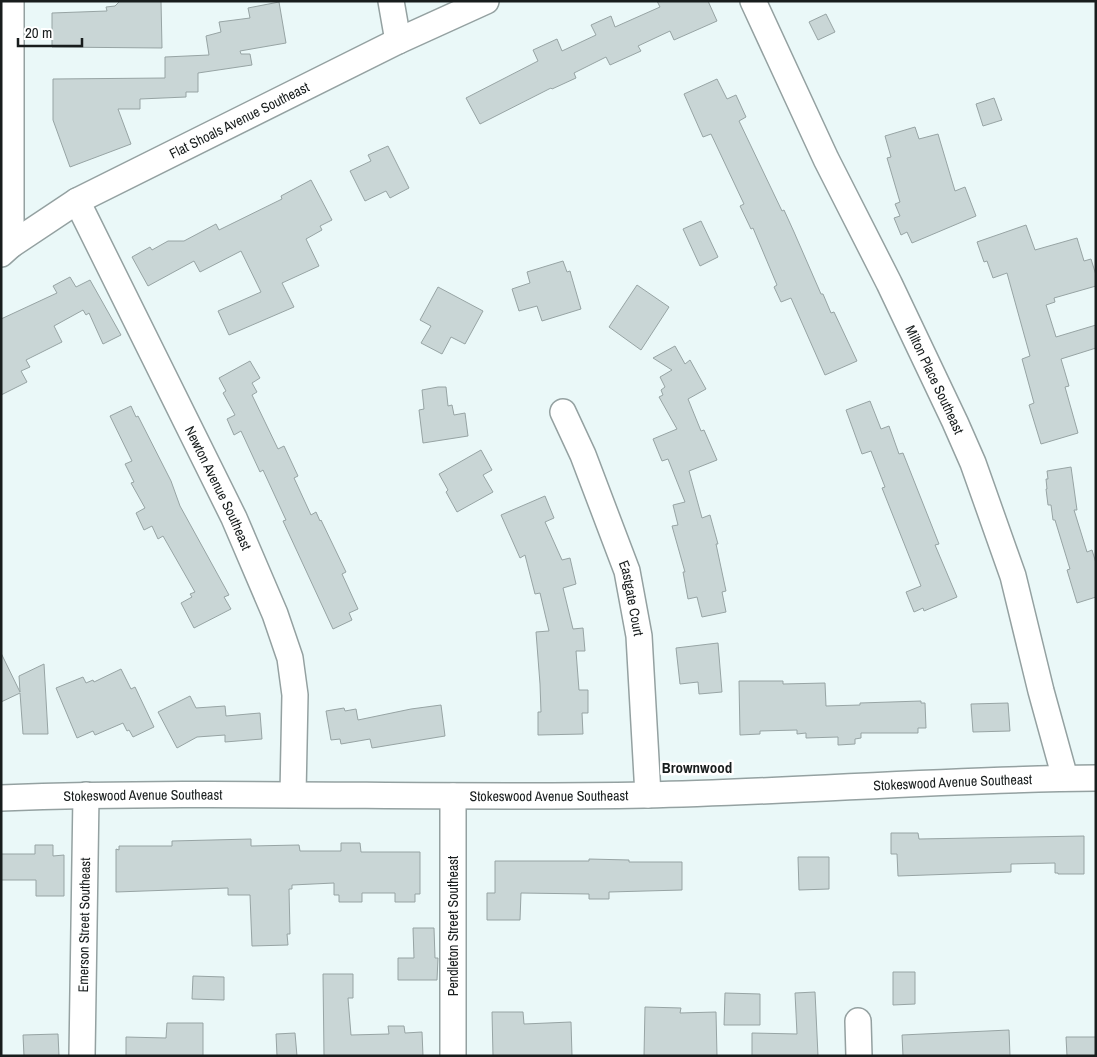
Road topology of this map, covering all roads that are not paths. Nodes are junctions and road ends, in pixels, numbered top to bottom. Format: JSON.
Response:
{"nodes":[{"id":1,"x":11,"y":1,"type":"edge"},
{"id":2,"x":391,"y":1,"type":"edge"},
{"id":3,"x":486,"y":1,"type":"edge"},
{"id":4,"x":753,"y":1,"type":"edge"},
{"id":5,"x":398,"y":42,"type":"junction"},
{"id":6,"x":77,"y":201,"type":"junction"},
{"id":7,"x":6,"y":249,"type":"edge"},
{"id":8,"x":563,"y":412,"type":"dead end"},
{"id":9,"x":1065,"y":778,"type":"junction"},
{"id":10,"x":1096,"y":778,"type":"edge"},
{"id":11,"x":292,"y":794,"type":"junction"},
{"id":12,"x":86,"y":795,"type":"junction"},
{"id":13,"x":648,"y":795,"type":"junction"},
{"id":14,"x":453,"y":796,"type":"junction"},
{"id":15,"x":1,"y":798,"type":"edge"},
{"id":16,"x":858,"y":1022,"type":"dead end"},
{"id":17,"x":82,"y":1056,"type":"edge"},
{"id":18,"x":454,"y":1056,"type":"edge"},
{"id":19,"x":859,"y":1056,"type":"edge"}],
"edges":[{"from":1,"to":7,"type":"street"},
{"from":2,"to":5,"type":"street"},
{"from":3,"to":5,"type":"street","name":"Flat Shoals Avenue Southeast"},
{"from":4,"to":9,"type":"street","name":"Milton Place Southeast"},
{"from":5,"to":6,"type":"street","name":"Flat Shoals Avenue Southeast"},
{"from":6,"to":7,"type":"street","name":"Flat Shoals Avenue Southeast"},
{"from":6,"to":11,"type":"street","name":"Newton Avenue Southeast"},
{"from":8,"to":13,"type":"street","name":"Eastgate Court"},
{"from":9,"to":10,"type":"street","name":"Stokeswood Avenue Southeast"},
{"from":9,"to":13,"type":"street","name":"Stokeswood Avenue Southeast"},
{"from":11,"to":12,"type":"street","name":"Stokeswood Avenue Southeast"},
{"from":11,"to":14,"type":"street","name":"Stokeswood Avenue Southeast"},
{"from":12,"to":15,"type":"street","name":"Stokeswood Avenue Southeast"},
{"from":12,"to":17,"type":"street","name":"Emerson Street Southeast"},
{"from":13,"to":14,"type":"street","name":"Stokeswood Avenue Southeast"},
{"from":14,"to":18,"type":"street","name":"Pendleton Street Southeast"},
{"from":16,"to":19,"type":"street"}]}
